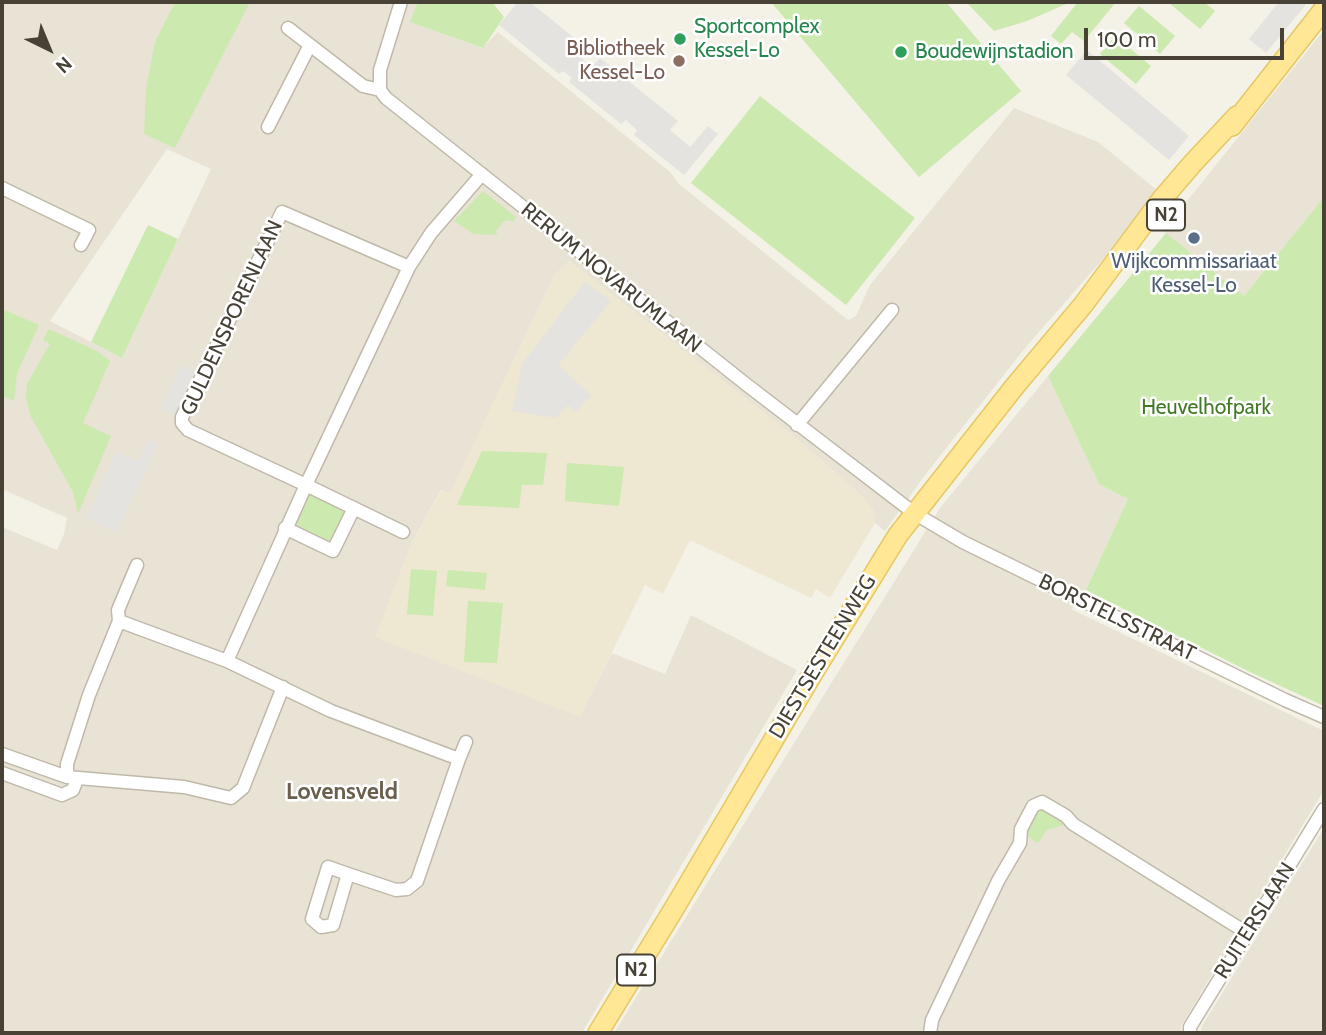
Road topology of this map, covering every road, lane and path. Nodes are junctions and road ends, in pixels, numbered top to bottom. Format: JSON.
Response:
{"nodes":[{"id":1,"x":401,"y":2,"type":"edge"},
{"id":2,"x":1324,"y":9,"type":"edge"},
{"id":3,"x":288,"y":28,"type":"dead end"},
{"id":4,"x":310,"y":45,"type":"junction"},
{"id":5,"x":380,"y":90,"type":"junction"},
{"id":6,"x":268,"y":127,"type":"dead end"},
{"id":7,"x":482,"y":174,"type":"junction"},
{"id":8,"x":2,"y":188,"type":"edge"},
{"id":9,"x":81,"y":245,"type":"dead end"},
{"id":10,"x":409,"y":267,"type":"junction"},
{"id":11,"x":892,"y":310,"type":"dead end"},
{"id":12,"x":797,"y":425,"type":"junction"},
{"id":13,"x":306,"y":485,"type":"junction"},
{"id":14,"x":354,"y":508,"type":"junction"},
{"id":15,"x":914,"y":513,"type":"junction"},
{"id":16,"x":285,"y":528,"type":"junction"},
{"id":17,"x":403,"y":531,"type":"dead end"},
{"id":18,"x":136,"y":565,"type":"dead end"},
{"id":19,"x":119,"y":621,"type":"junction"},
{"id":20,"x":227,"y":661,"type":"junction"},
{"id":21,"x":283,"y":687,"type":"junction"},
{"id":22,"x":1324,"y":717,"type":"edge"},
{"id":23,"x":466,"y":742,"type":"dead end"},
{"id":24,"x":2,"y":754,"type":"edge"},
{"id":25,"x":459,"y":760,"type":"junction"},
{"id":26,"x":2,"y":773,"type":"edge"},
{"id":27,"x":67,"y":773,"type":"junction"},
{"id":28,"x":1324,"y":809,"type":"edge"},
{"id":29,"x":348,"y":874,"type":"junction"},
{"id":30,"x":1247,"y":933,"type":"junction"},
{"id":31,"x":597,"y":1033,"type":"edge"},
{"id":32,"x":930,"y":1033,"type":"edge"},
{"id":33,"x":1190,"y":1033,"type":"edge"}],
"edges":[{"from":1,"to":5,"type":"street"},
{"from":2,"to":15,"type":"main road","name":"DIESTSESTEENWEG","number":"N2"},
{"from":3,"to":4,"type":"street","name":"RERUM NOVARUMLAAN"},
{"from":4,"to":5,"type":"street","name":"RERUM NOVARUMLAAN"},
{"from":4,"to":6,"type":"street"},
{"from":5,"to":7,"type":"street","name":"RERUM NOVARUMLAAN"},
{"from":7,"to":10,"type":"street"},
{"from":7,"to":12,"type":"street","name":"RERUM NOVARUMLAAN"},
{"from":8,"to":9,"type":"street"},
{"from":10,"to":13,"type":"street"},
{"from":10,"to":13,"type":"street","name":"GULDENSPORENLAAN"},
{"from":11,"to":12,"type":"street"},
{"from":12,"to":15,"type":"street","name":"RERUM NOVARUMLAAN"},
{"from":13,"to":14,"type":"street","name":"GULDENSPORENLAAN"},
{"from":13,"to":16,"type":"street"},
{"from":14,"to":16,"type":"street"},
{"from":14,"to":17,"type":"street","name":"GULDENSPORENLAAN"},
{"from":15,"to":22,"type":"street","name":"BORSTELSSTRAAT"},
{"from":15,"to":31,"type":"main road","name":"DIESTSESTEENWEG","number":"N2"},
{"from":16,"to":20,"type":"street"},
{"from":18,"to":19,"type":"street"},
{"from":19,"to":20,"type":"street"},
{"from":19,"to":27,"type":"street"},
{"from":20,"to":21,"type":"street"},
{"from":21,"to":25,"type":"street"},
{"from":21,"to":27,"type":"street"},
{"from":23,"to":25,"type":"street"},
{"from":24,"to":27,"type":"street"},
{"from":25,"to":29,"type":"street"},
{"from":26,"to":27,"type":"street"},
{"from":28,"to":30,"type":"street","name":"RUITERSLAAN"},
{"from":29,"to":29,"type":"street"},
{"from":30,"to":32,"type":"street"},
{"from":30,"to":33,"type":"street","name":"RUITERSLAAN"}]}
